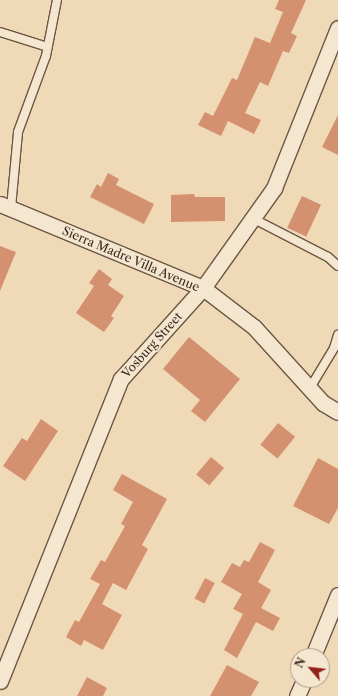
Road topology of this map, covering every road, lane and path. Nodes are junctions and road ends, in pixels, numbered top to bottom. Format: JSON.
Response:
{"nodes":[{"id":1,"x":57,"y":0,"type":"edge"},
{"id":2,"x":338,"y":28,"type":"edge"},
{"id":3,"x":0,"y":32,"type":"edge"},
{"id":4,"x":48,"y":47,"type":"junction"},
{"id":5,"x":5,"y":206,"type":"edge"},
{"id":6,"x":252,"y":218,"type":"junction"},
{"id":7,"x":338,"y":266,"type":"edge"},
{"id":8,"x":203,"y":288,"type":"junction"},
{"id":9,"x":338,"y":335,"type":"edge"},
{"id":10,"x":310,"y":388,"type":"junction"},
{"id":11,"x":338,"y":412,"type":"edge"},
{"id":12,"x":338,"y":595,"type":"edge"},
{"id":13,"x":316,"y":648,"type":"edge"},
{"id":14,"x":0,"y":681,"type":"edge"}],
"edges":[{"from":1,"to":4,"type":"lane"},
{"from":2,"to":6,"type":"street","name":"Vosburg Street"},
{"from":3,"to":4,"type":"lane"},
{"from":4,"to":5,"type":"lane"},
{"from":5,"to":8,"type":"street","name":"Sierra Madre Villa Avenue"},
{"from":6,"to":7,"type":"lane"},
{"from":6,"to":8,"type":"street","name":"Vosburg Street"},
{"from":8,"to":10,"type":"street","name":"Sierra Madre Villa Avenue"},
{"from":8,"to":14,"type":"street","name":"Vosburg Street"},
{"from":9,"to":10,"type":"lane"},
{"from":10,"to":11,"type":"street","name":"Sierra Madre Villa Avenue"},
{"from":12,"to":13,"type":"street"}]}
